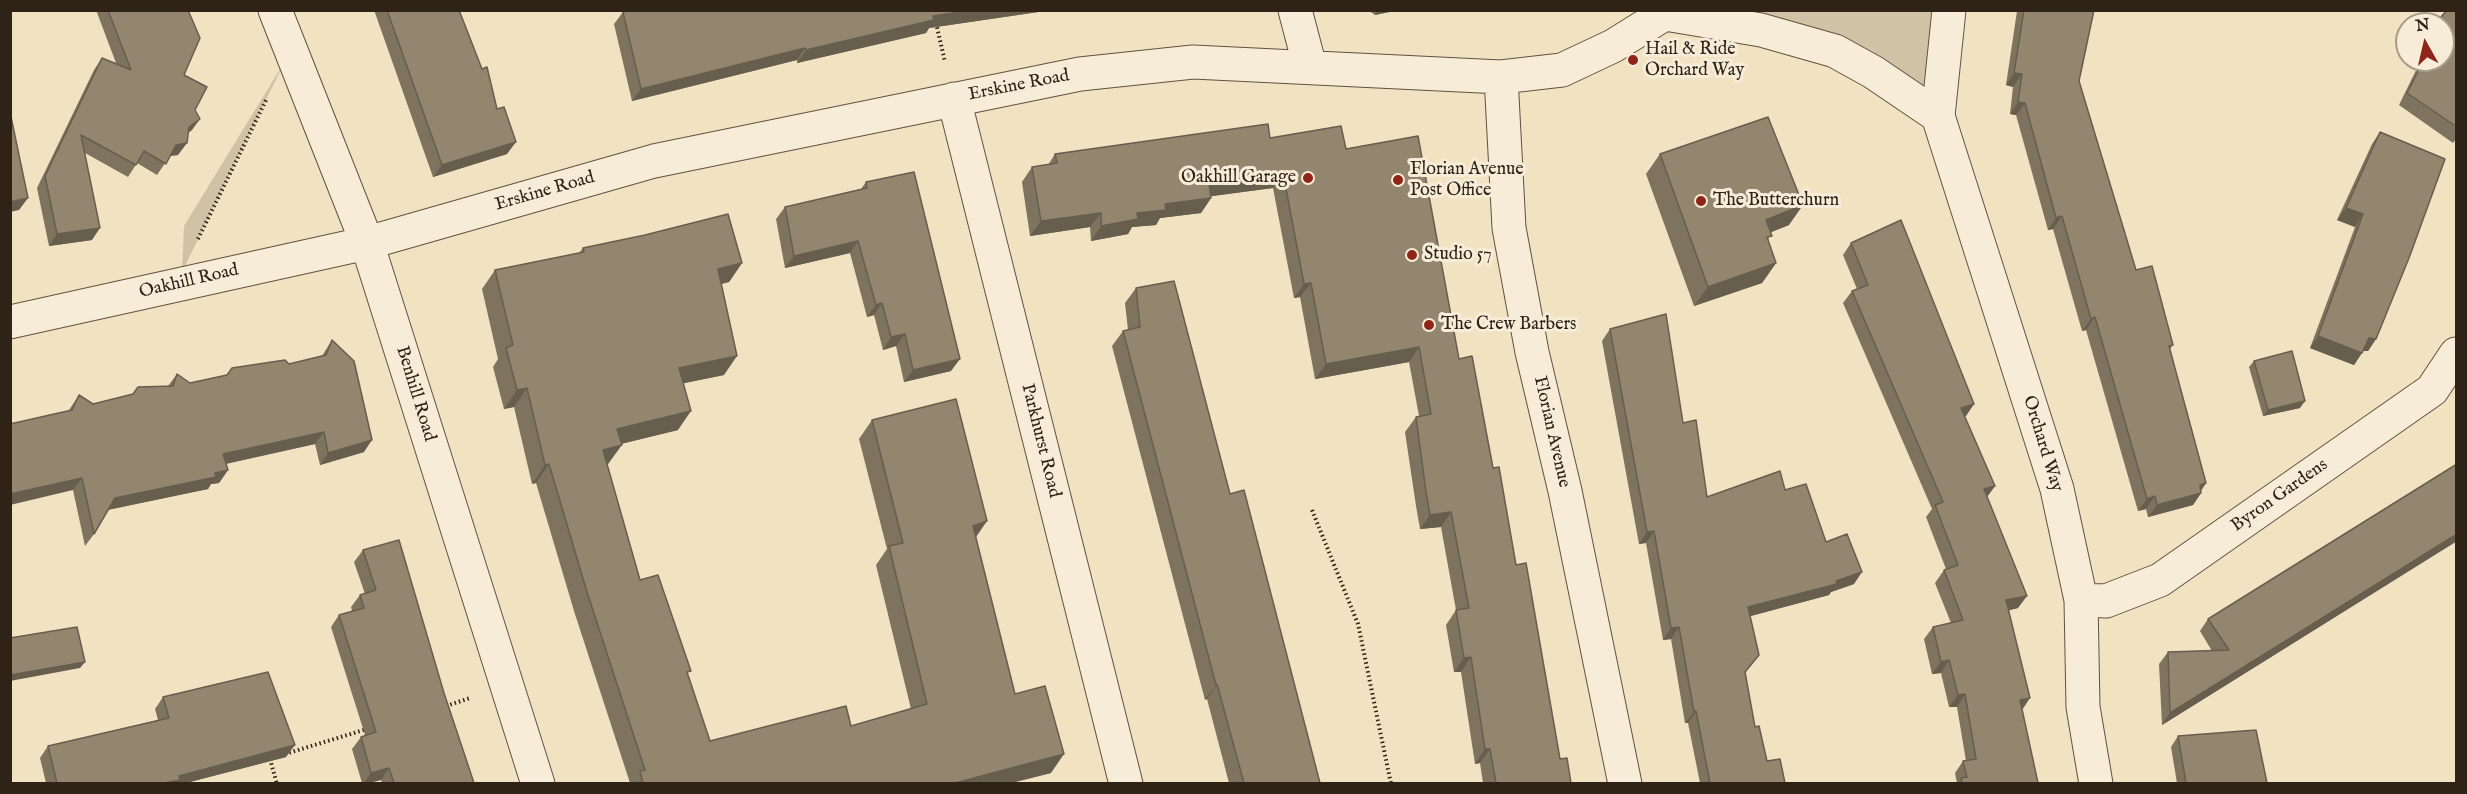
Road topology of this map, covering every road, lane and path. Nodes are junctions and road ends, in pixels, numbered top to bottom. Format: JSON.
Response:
{"nodes":[{"id":1,"x":274,"y":10,"type":"edge"},
{"id":2,"x":1294,"y":10,"type":"edge"},
{"id":3,"x":1949,"y":10,"type":"edge"},
{"id":4,"x":1668,"y":13,"type":"edge"},
{"id":5,"x":935,"y":22,"type":"edge"},
{"id":6,"x":290,"y":50,"type":"junction"},
{"id":7,"x":1310,"y":67,"type":"junction"},
{"id":8,"x":1501,"y":77,"type":"junction"},
{"id":9,"x":954,"y":99,"type":"junction"},
{"id":10,"x":1938,"y":116,"type":"junction"},
{"id":11,"x":367,"y":243,"type":"junction"},
{"id":12,"x":176,"y":286,"type":"junction"},
{"id":13,"x":10,"y":322,"type":"edge"},
{"id":14,"x":2457,"y":354,"type":"edge"},
{"id":15,"x":1312,"y":510,"type":"dead end"},
{"id":16,"x":2081,"y":600,"type":"junction"},
{"id":17,"x":507,"y":687,"type":"junction"},
{"id":18,"x":440,"y":708,"type":"edge"},
{"id":19,"x":372,"y":728,"type":"edge"},
{"id":20,"x":266,"y":748,"type":"edge"},
{"id":21,"x":270,"y":758,"type":"junction"},
{"id":22,"x":277,"y":783,"type":"edge"},
{"id":23,"x":538,"y":783,"type":"edge"},
{"id":24,"x":1126,"y":783,"type":"edge"},
{"id":25,"x":1391,"y":783,"type":"edge"},
{"id":26,"x":1625,"y":783,"type":"edge"},
{"id":27,"x":2096,"y":783,"type":"edge"}],
"edges":[{"from":1,"to":6,"type":"street","name":"Benhill Road"},
{"from":2,"to":7,"type":"street"},
{"from":3,"to":10,"type":"street","name":"Orchard Way"},
{"from":4,"to":8,"type":"street","name":"Erskine Road"},
{"from":4,"to":10,"type":"street"},
{"from":5,"to":9,"type":"path"},
{"from":6,"to":11,"type":"street","name":"Benhill Road"},
{"from":6,"to":12,"type":"path"},
{"from":7,"to":8,"type":"street","name":"Erskine Road"},
{"from":7,"to":9,"type":"street","name":"Erskine Road"},
{"from":8,"to":26,"type":"street","name":"Florian Avenue"},
{"from":9,"to":11,"type":"street","name":"Erskine Road"},
{"from":9,"to":24,"type":"street","name":"Parkhurst Road"},
{"from":10,"to":16,"type":"street","name":"Orchard Way"},
{"from":11,"to":12,"type":"street","name":"Oakhill Road"},
{"from":11,"to":17,"type":"street","name":"Benhill Road"},
{"from":12,"to":13,"type":"street","name":"Oakhill Road"},
{"from":14,"to":16,"type":"street","name":"Byron Gardens"},
{"from":15,"to":25,"type":"path"},
{"from":16,"to":27,"type":"street","name":"Orchard Way"},
{"from":17,"to":18,"type":"path"},
{"from":17,"to":23,"type":"street","name":"Benhill Road"},
{"from":19,"to":21,"type":"path"},
{"from":20,"to":21,"type":"path"},
{"from":21,"to":22,"type":"path"}]}
